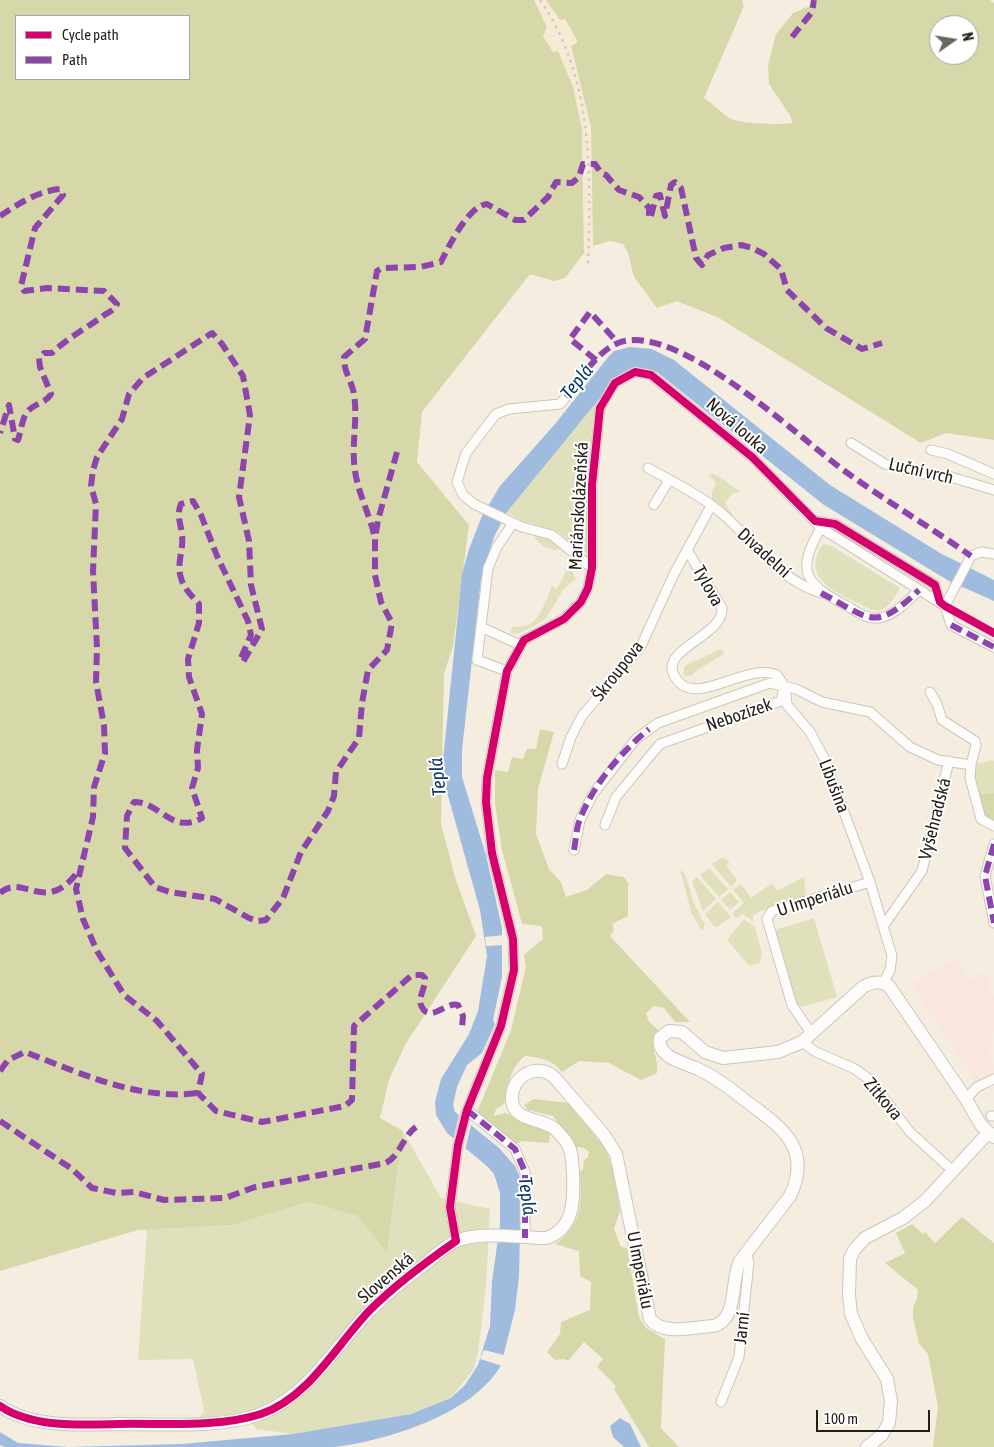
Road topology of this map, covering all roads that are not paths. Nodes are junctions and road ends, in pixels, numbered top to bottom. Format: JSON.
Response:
{"nodes":[{"id":1,"x":629,"y":374,"type":"joint"},
{"id":2,"x":566,"y":397,"type":"dead end"},
{"id":3,"x":851,"y":443,"type":"dead end"},
{"id":4,"x":931,"y":450,"type":"dead end"},
{"id":5,"x":648,"y":468,"type":"dead end"},
{"id":6,"x":994,"y":474,"type":"edge"},
{"id":7,"x":669,"y":480,"type":"junction"},
{"id":8,"x":994,"y":490,"type":"edge"},
{"id":9,"x":654,"y":505,"type":"dead end"},
{"id":10,"x":711,"y":506,"type":"junction"},
{"id":11,"x":815,"y":521,"type":"junction"},
{"id":12,"x":513,"y":523,"type":"junction"},
{"id":13,"x":822,"y":528,"type":"junction"},
{"id":14,"x":687,"y":550,"type":"junction"},
{"id":15,"x":994,"y":554,"type":"edge"},
{"id":16,"x":592,"y":568,"type":"junction"},
{"id":17,"x":919,"y":590,"type":"junction"},
{"id":18,"x":821,"y":592,"type":"junction"},
{"id":19,"x":942,"y":604,"type":"junction"},
{"id":20,"x":481,"y":627,"type":"junction"},
{"id":21,"x":520,"y":645,"type":"junction"},
{"id":22,"x":994,"y":646,"type":"edge"},
{"id":23,"x":507,"y":671,"type":"junction"},
{"id":24,"x":785,"y":687,"type":"junction"},
{"id":25,"x":930,"y":692,"type":"dead end"},
{"id":26,"x":649,"y":729,"type":"junction"},
{"id":27,"x":660,"y":744,"type":"junction"},
{"id":28,"x":949,"y":761,"type":"junction"},
{"id":29,"x":562,"y":764,"type":"dead end"},
{"id":30,"x":971,"y":765,"type":"junction"},
{"id":31,"x":605,"y":825,"type":"dead end"},
{"id":32,"x":994,"y":826,"type":"edge"},
{"id":33,"x":994,"y":844,"type":"edge"},
{"id":34,"x":574,"y":850,"type":"dead end"},
{"id":35,"x":870,"y":882,"type":"junction"},
{"id":36,"x":994,"y":923,"type":"edge"},
{"id":37,"x":884,"y":925,"type":"junction"},
{"id":38,"x":884,"y":982,"type":"junction"},
{"id":39,"x":806,"y":1037,"type":"junction"},
{"id":40,"x":994,"y":1078,"type":"edge"},
{"id":41,"x":966,"y":1099,"type":"junction"},
{"id":42,"x":466,"y":1115,"type":"junction"},
{"id":43,"x":991,"y":1135,"type":"edge"},
{"id":44,"x":953,"y":1171,"type":"junction"},
{"id":45,"x":523,"y":1238,"type":"junction"},
{"id":46,"x":456,"y":1241,"type":"junction"},
{"id":47,"x":746,"y":1252,"type":"junction"},
{"id":48,"x":721,"y":1402,"type":"dead end"},
{"id":49,"x":0,"y":1406,"type":"edge"},
{"id":50,"x":867,"y":1447,"type":"edge"}],
"edges":[{"from":1,"to":11,"type":"street","name":"Nová louka"},
{"from":1,"to":16,"type":"street","name":"Mariánskolázeňská"},
{"from":2,"to":12,"type":"street"},
{"from":3,"to":8,"type":"street","name":"Luční vrch"},
{"from":4,"to":6,"type":"street"},
{"from":5,"to":7,"type":"street","name":"Divadelní"},
{"from":7,"to":9,"type":"street"},
{"from":7,"to":10,"type":"street","name":"Divadelní"},
{"from":10,"to":14,"type":"street","name":"Tylova"},
{"from":10,"to":18,"type":"street","name":"Divadelní"},
{"from":11,"to":13,"type":"street","name":"Nová louka"},
{"from":11,"to":19,"type":"street"},
{"from":12,"to":16,"type":"street"},
{"from":12,"to":20,"type":"street"},
{"from":13,"to":17,"type":"street","name":"Nová louka"},
{"from":13,"to":18,"type":"street"},
{"from":14,"to":24,"type":"street","name":"Tylova"},
{"from":14,"to":29,"type":"street","name":"Škroupova"},
{"from":15,"to":19,"type":"street"},
{"from":16,"to":21,"type":"street","name":"Mariánskolázeňská"},
{"from":17,"to":18,"type":"street","name":"Divadelní"},
{"from":17,"to":19,"type":"street","name":"Nová louka"},
{"from":19,"to":22,"type":"street"},
{"from":20,"to":21,"type":"street"},
{"from":20,"to":23,"type":"street"},
{"from":21,"to":23,"type":"street"},
{"from":23,"to":42,"type":"street"},
{"from":24,"to":26,"type":"street","name":"Nebozízek"},
{"from":24,"to":27,"type":"street","name":"Nebozízek"},
{"from":24,"to":28,"type":"street"},
{"from":24,"to":35,"type":"street","name":"Libušina"},
{"from":25,"to":30,"type":"street"},
{"from":26,"to":27,"type":"street"},
{"from":26,"to":34,"type":"street","name":"Nebozízek"},
{"from":27,"to":31,"type":"street"},
{"from":28,"to":30,"type":"street"},
{"from":28,"to":37,"type":"street","name":"Vyšehradská"},
{"from":30,"to":32,"type":"street"},
{"from":33,"to":36,"type":"street"},
{"from":35,"to":37,"type":"street","name":"Libušina"},
{"from":35,"to":39,"type":"street","name":"U Imperiálu"},
{"from":37,"to":38,"type":"street","name":"Libušina"},
{"from":38,"to":39,"type":"street","name":"U Imperiálu"},
{"from":38,"to":41,"type":"street"},
{"from":39,"to":44,"type":"street","name":"Zítkova"},
{"from":39,"to":47,"type":"street","name":"U Imperiálu"},
{"from":40,"to":41,"type":"street"},
{"from":41,"to":43,"type":"street"},
{"from":42,"to":45,"type":"street"},
{"from":42,"to":46,"type":"street"},
{"from":43,"to":44,"type":"street"},
{"from":44,"to":50,"type":"street"},
{"from":45,"to":46,"type":"street","name":"U Imperiálu"},
{"from":45,"to":47,"type":"street","name":"U Imperiálu"},
{"from":46,"to":49,"type":"street","name":"Slovenská"},
{"from":47,"to":48,"type":"street","name":"Jarní"}]}
